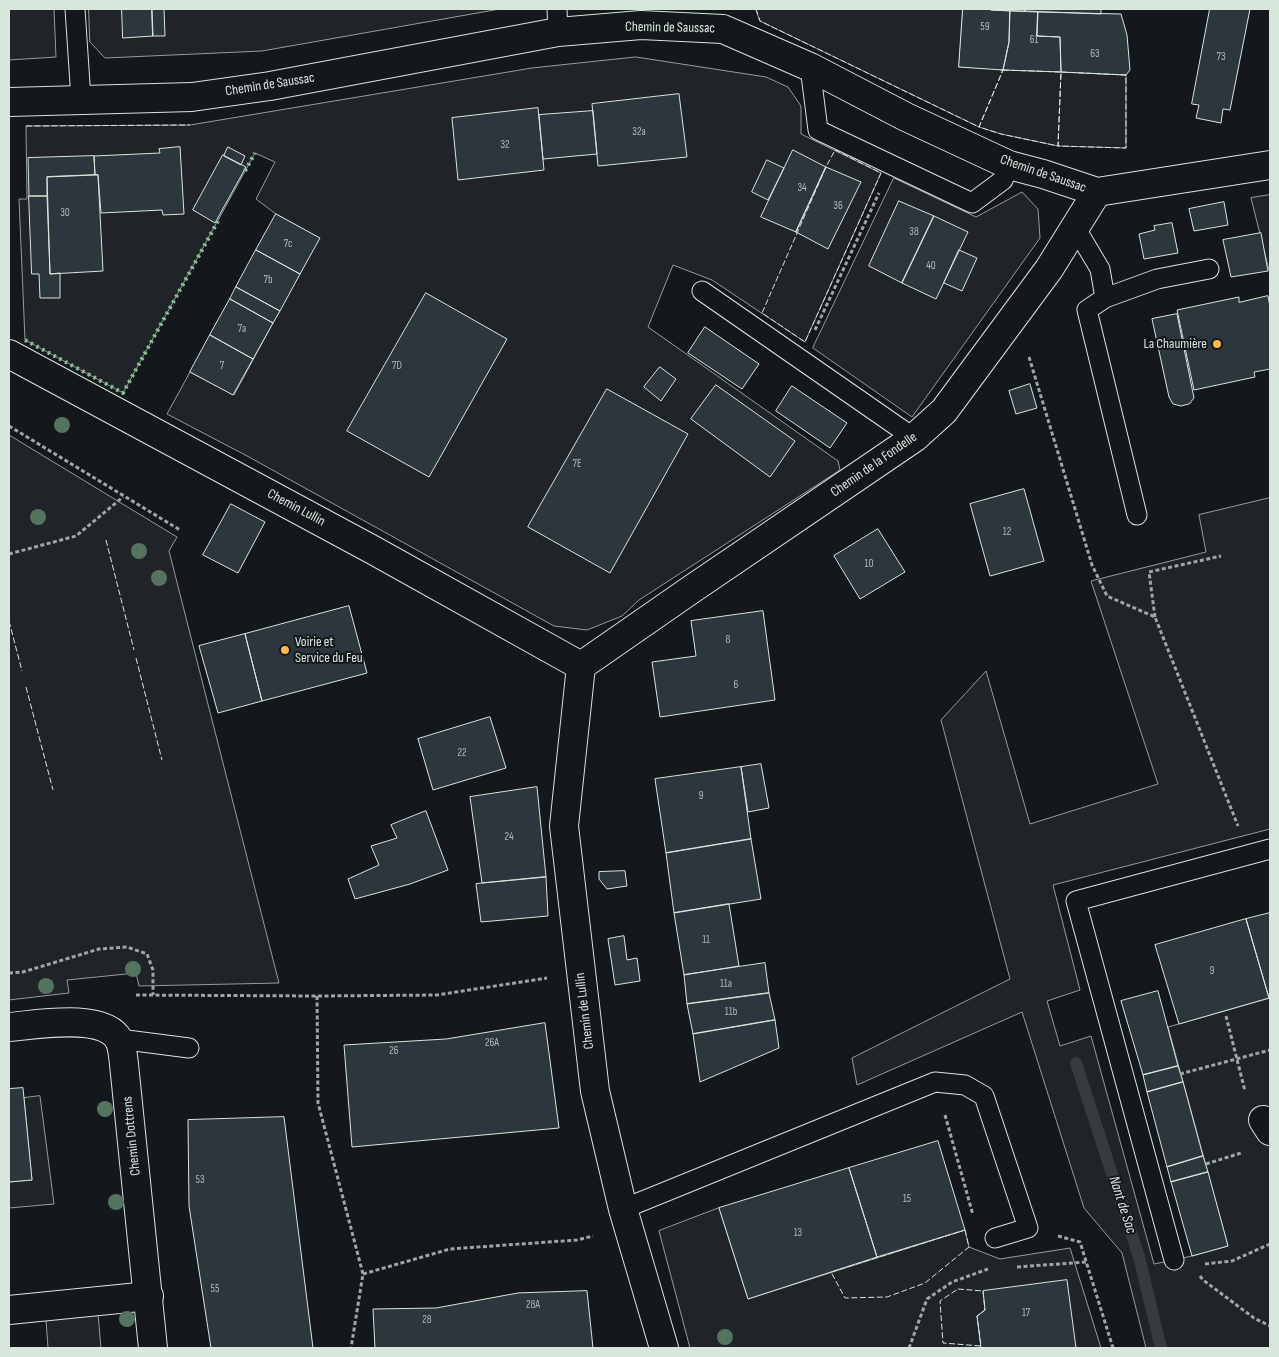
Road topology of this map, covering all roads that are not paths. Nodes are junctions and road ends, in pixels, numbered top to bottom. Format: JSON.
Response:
{"nodes":[{"id":1,"x":75,"y":9,"type":"edge"},
{"id":2,"x":725,"y":19,"type":"edge"},
{"id":3,"x":557,"y":21,"type":"edge"},
{"id":4,"x":810,"y":67,"type":"junction"},
{"id":5,"x":81,"y":99,"type":"junction"},
{"id":6,"x":9,"y":102,"type":"edge"},
{"id":7,"x":1009,"y":165,"type":"junction"},
{"id":8,"x":1270,"y":165,"type":"edge"},
{"id":9,"x":1096,"y":192,"type":"junction"},
{"id":10,"x":1075,"y":227,"type":"junction"},
{"id":11,"x":1209,"y":269,"type":"dead end"},
{"id":12,"x":702,"y":291,"type":"dead end"},
{"id":13,"x":1106,"y":298,"type":"junction"},
{"id":14,"x":9,"y":354,"type":"edge"},
{"id":15,"x":914,"y":438,"type":"junction"},
{"id":16,"x":1137,"y":515,"type":"dead end"},
{"id":17,"x":581,"y":666,"type":"junction"},
{"id":18,"x":1270,"y":848,"type":"edge"},
{"id":19,"x":9,"y":1027,"type":"edge"},
{"id":20,"x":119,"y":1039,"type":"junction"},
{"id":21,"x":189,"y":1048,"type":"dead end"},
{"id":22,"x":626,"y":1218,"type":"junction"},
{"id":23,"x":994,"y":1238,"type":"dead end"},
{"id":24,"x":1174,"y":1260,"type":"road end"},
{"id":25,"x":149,"y":1296,"type":"junction"},
{"id":26,"x":9,"y":1310,"type":"edge"},
{"id":27,"x":153,"y":1348,"type":"edge"},
{"id":28,"x":664,"y":1348,"type":"edge"}],
"edges":[{"from":1,"to":5,"type":"lane"},
{"from":2,"to":3,"type":"street","name":"Chemin de Saussac"},
{"from":2,"to":4,"type":"street","name":"Chemin de Saussac"},
{"from":3,"to":5,"type":"street","name":"Chemin de Saussac"},
{"from":4,"to":7,"type":"street","name":"Chemin de Saussac"},
{"from":4,"to":7,"type":"lane"},
{"from":5,"to":6,"type":"street","name":"Chemin de Saussac"},
{"from":7,"to":9,"type":"street","name":"Chemin de Saussac"},
{"from":8,"to":9,"type":"street","name":"Chemin de Saussac"},
{"from":9,"to":10,"type":"street","name":"Chemin de la Fondelle"},
{"from":10,"to":13,"type":"lane"},
{"from":10,"to":15,"type":"street","name":"Chemin de la Fondelle"},
{"from":11,"to":13,"type":"lane"},
{"from":12,"to":15,"type":"lane"},
{"from":13,"to":16,"type":"lane"},
{"from":14,"to":17,"type":"street","name":"Chemin Lullin"},
{"from":15,"to":17,"type":"street","name":"Chemin de la Fondelle"},
{"from":17,"to":22,"type":"street","name":"Chemin de Lullin"},
{"from":18,"to":24,"type":"lane"},
{"from":19,"to":20,"type":"street"},
{"from":20,"to":21,"type":"lane"},
{"from":20,"to":25,"type":"street","name":"Chemin Dottrens"},
{"from":22,"to":23,"type":"lane"},
{"from":22,"to":28,"type":"street","name":"Chemin de Lullin"},
{"from":25,"to":26,"type":"street"},
{"from":25,"to":27,"type":"street","name":"Chemin Dottrens"}]}
